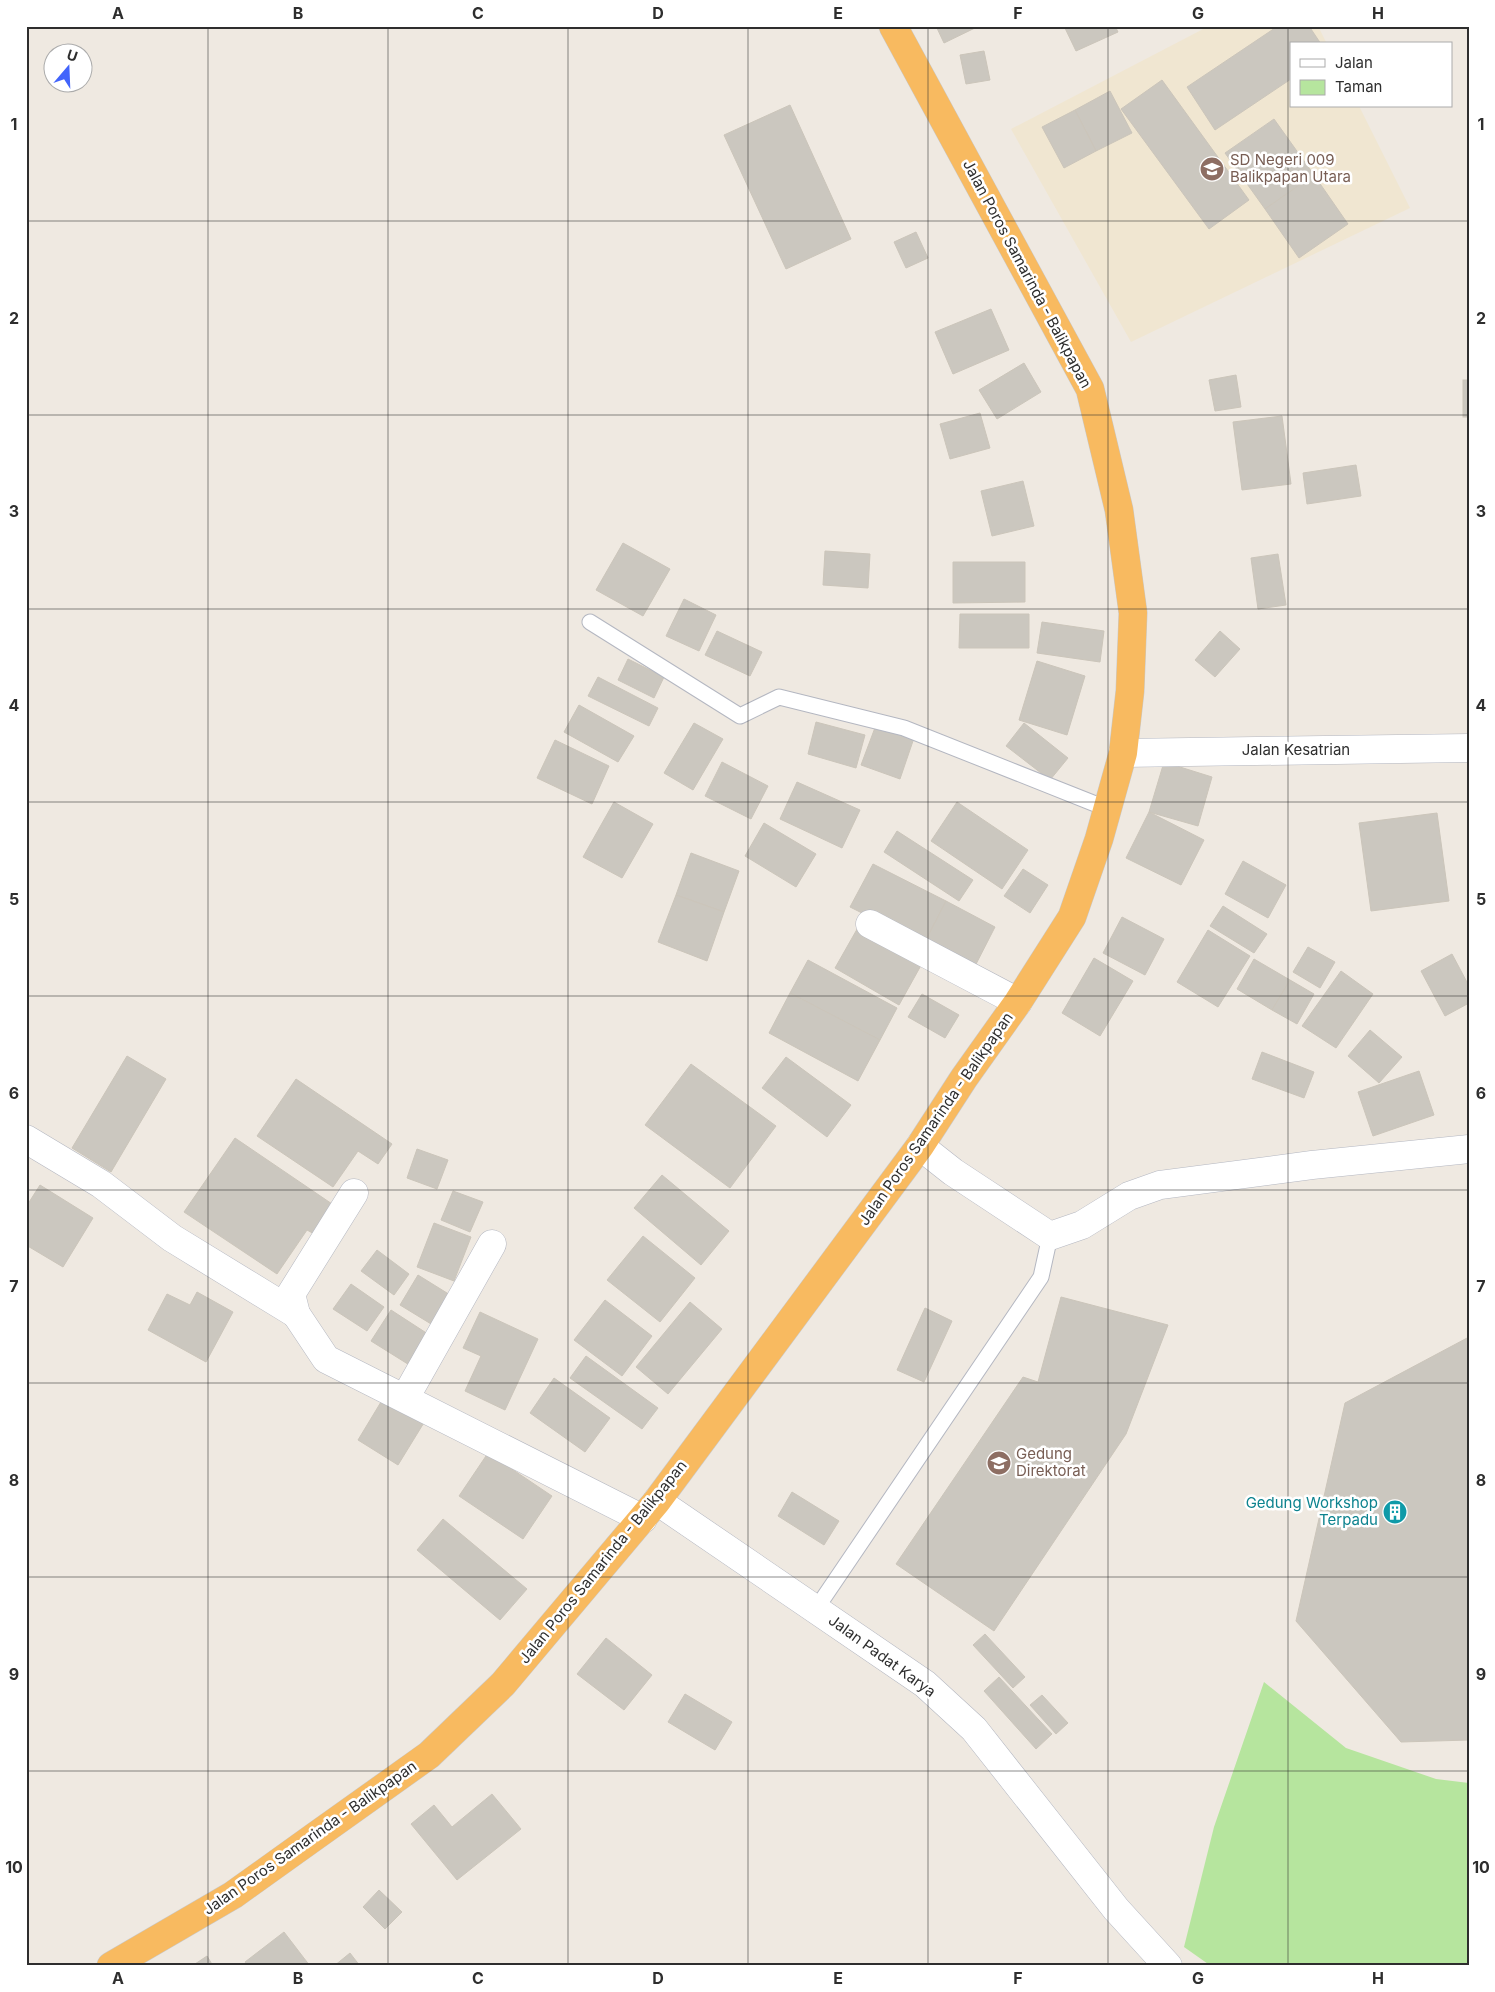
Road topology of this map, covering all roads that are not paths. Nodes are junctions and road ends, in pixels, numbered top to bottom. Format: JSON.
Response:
{"nodes":[{"id":1,"x":893,"y":26,"type":"edge"},
{"id":2,"x":590,"y":622,"type":"dead end"},
{"id":3,"x":1469,"y":748,"type":"edge"},
{"id":4,"x":1123,"y":752,"type":"junction"},
{"id":5,"x":1108,"y":808,"type":"junction"},
{"id":6,"x":870,"y":924,"type":"dead end"},
{"id":7,"x":1018,"y":1002,"type":"junction"},
{"id":8,"x":26,"y":1139,"type":"edge"},
{"id":9,"x":920,"y":1146,"type":"junction"},
{"id":10,"x":1469,"y":1149,"type":"edge"},
{"id":11,"x":354,"y":1192,"type":"dead end"},
{"id":12,"x":1050,"y":1236,"type":"junction"},
{"id":13,"x":492,"y":1244,"type":"dead end"},
{"id":14,"x":296,"y":1314,"type":"junction"},
{"id":15,"x":405,"y":1398,"type":"junction"},
{"id":16,"x":650,"y":1510,"type":"junction"},
{"id":17,"x":816,"y":1609,"type":"junction"},
{"id":18,"x":111,"y":1966,"type":"edge"},
{"id":19,"x":1168,"y":1966,"type":"edge"}],
"edges":[{"from":1,"to":4,"type":"highway","name":"Jalan Poros Samarinda - Balikpapan"},
{"from":2,"to":5,"type":"lane"},
{"from":3,"to":4,"type":"street","name":"Jalan Kesatrian"},
{"from":4,"to":5,"type":"highway","name":"Jalan Poros Samarinda - Balikpapan"},
{"from":5,"to":7,"type":"highway","name":"Jalan Poros Samarinda - Balikpapan"},
{"from":6,"to":7,"type":"street"},
{"from":7,"to":9,"type":"highway","name":"Jalan Poros Samarinda - Balikpapan"},
{"from":8,"to":14,"type":"street"},
{"from":9,"to":12,"type":"street"},
{"from":9,"to":16,"type":"highway","name":"Jalan Poros Samarinda - Balikpapan"},
{"from":10,"to":12,"type":"street"},
{"from":11,"to":14,"type":"street"},
{"from":12,"to":17,"type":"lane"},
{"from":13,"to":15,"type":"street"},
{"from":14,"to":15,"type":"street","name":"Jalan Padat Karya"},
{"from":15,"to":16,"type":"street","name":"Jalan Padat Karya"},
{"from":16,"to":17,"type":"street","name":"Jalan Padat Karya"},
{"from":16,"to":18,"type":"highway","name":"Jalan Poros Samarinda - Balikpapan"},
{"from":17,"to":19,"type":"street","name":"Jalan Padat Karya"}]}
